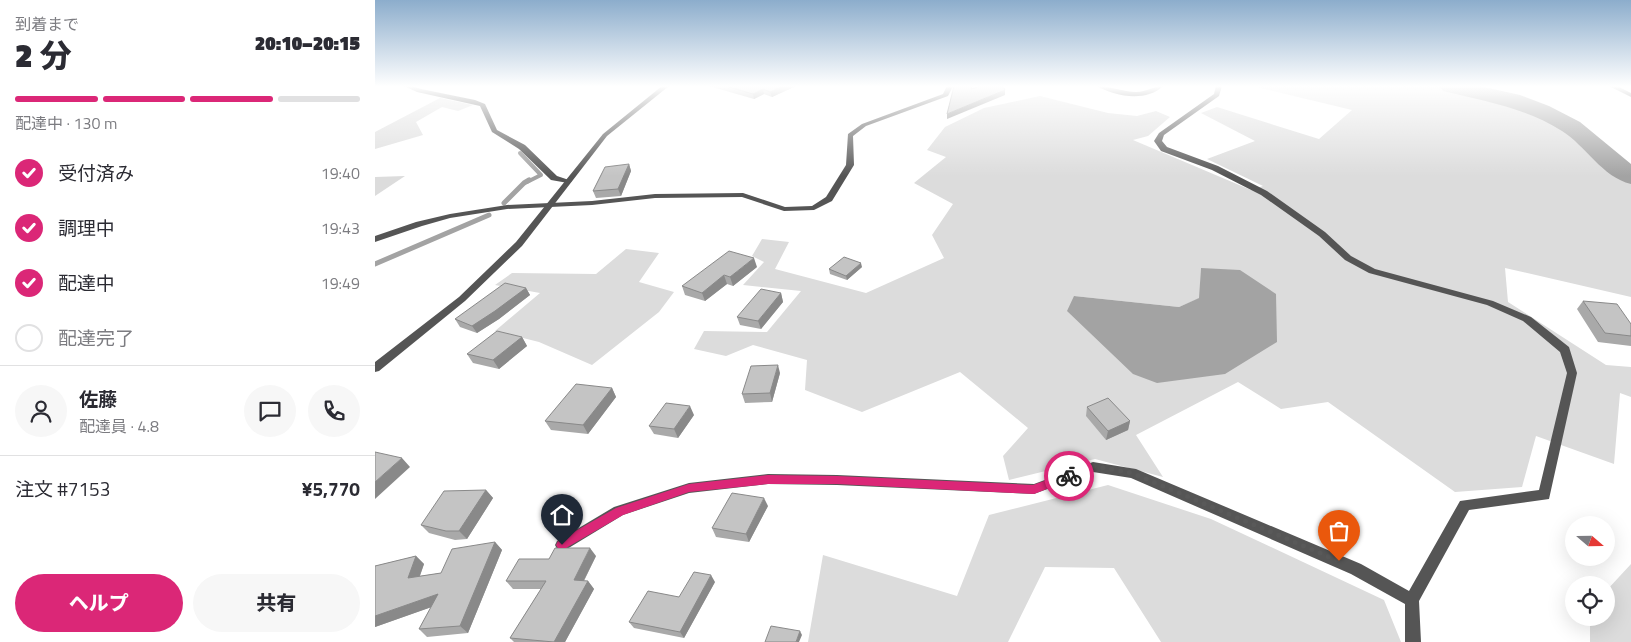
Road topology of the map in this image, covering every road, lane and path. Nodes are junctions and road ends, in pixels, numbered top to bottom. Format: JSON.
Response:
{"nodes":[{"id":1,"x":488,"y":116,"type":"edge"},
{"id":2,"x":629,"y":116,"type":"edge"},
{"id":3,"x":888,"y":116,"type":"edge"},
{"id":4,"x":1187,"y":116,"type":"edge"},
{"id":5,"x":568,"y":181,"type":"junction"},
{"id":6,"x":551,"y":204,"type":"junction"},
{"id":7,"x":375,"y":239,"type":"edge"},
{"id":8,"x":375,"y":368,"type":"edge"},
{"id":9,"x":562,"y":545,"type":"dead end"},
{"id":10,"x":1412,"y":600,"type":"junction"},
{"id":11,"x":1413,"y":642,"type":"edge"}],
"edges":[{"from":1,"to":5,"type":"street"},
{"from":2,"to":5,"type":"street"},
{"from":3,"to":6,"type":"street"},
{"from":4,"to":10,"type":"street"},
{"from":5,"to":6,"type":"street"},
{"from":6,"to":7,"type":"street"},
{"from":6,"to":8,"type":"street"},
{"from":9,"to":10,"type":"street"},
{"from":10,"to":11,"type":"street"}]}
